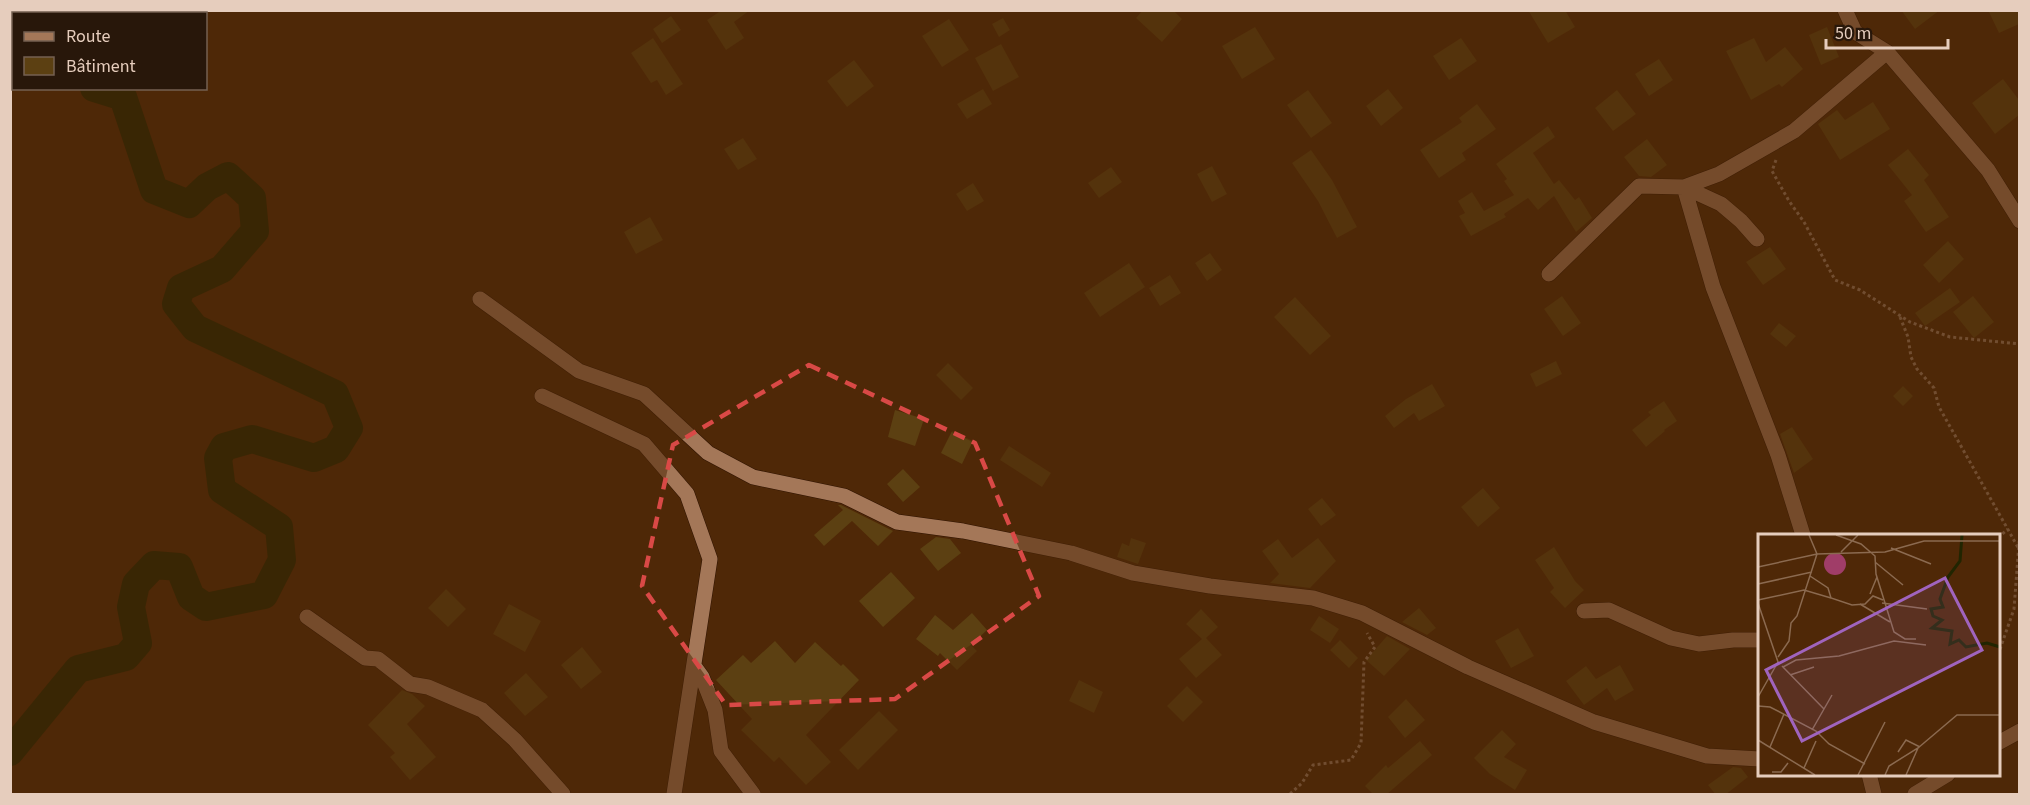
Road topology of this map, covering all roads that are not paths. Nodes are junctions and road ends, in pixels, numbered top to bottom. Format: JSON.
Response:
{"nodes":[{"id":1,"x":1845,"y":10,"type":"edge"},
{"id":2,"x":1887,"y":52,"type":"junction"},
{"id":3,"x":1684,"y":187,"type":"junction"},
{"id":4,"x":2019,"y":221,"type":"edge"},
{"id":5,"x":1757,"y":239,"type":"dead end"},
{"id":6,"x":1549,"y":274,"type":"dead end"},
{"id":7,"x":480,"y":299,"type":"dead end"},
{"id":8,"x":542,"y":396,"type":"dead end"},
{"id":9,"x":1803,"y":534,"type":"edge"},
{"id":10,"x":1584,"y":611,"type":"dead end"},
{"id":11,"x":307,"y":617,"type":"dead end"},
{"id":12,"x":1758,"y":640,"type":"edge"},
{"id":13,"x":694,"y":666,"type":"junction"},
{"id":14,"x":2019,"y":731,"type":"edge"},
{"id":15,"x":2000,"y":742,"type":"edge"},
{"id":16,"x":1758,"y":759,"type":"edge"},
{"id":17,"x":1869,"y":775,"type":"edge"},
{"id":18,"x":1946,"y":775,"type":"edge"},
{"id":19,"x":563,"y":795,"type":"edge"},
{"id":20,"x":674,"y":795,"type":"edge"},
{"id":21,"x":753,"y":795,"type":"edge"},
{"id":22,"x":1874,"y":795,"type":"edge"},
{"id":23,"x":1916,"y":795,"type":"edge"}],
"edges":[{"from":1,"to":2,"type":"street"},
{"from":2,"to":3,"type":"street"},
{"from":2,"to":4,"type":"street"},
{"from":3,"to":5,"type":"street"},
{"from":3,"to":6,"type":"street"},
{"from":3,"to":9,"type":"street"},
{"from":7,"to":16,"type":"street"},
{"from":8,"to":13,"type":"street"},
{"from":10,"to":12,"type":"street"},
{"from":11,"to":19,"type":"street"},
{"from":13,"to":20,"type":"street"},
{"from":13,"to":21,"type":"street"},
{"from":14,"to":15,"type":"street"},
{"from":17,"to":22,"type":"street"},
{"from":18,"to":23,"type":"street"}]}
